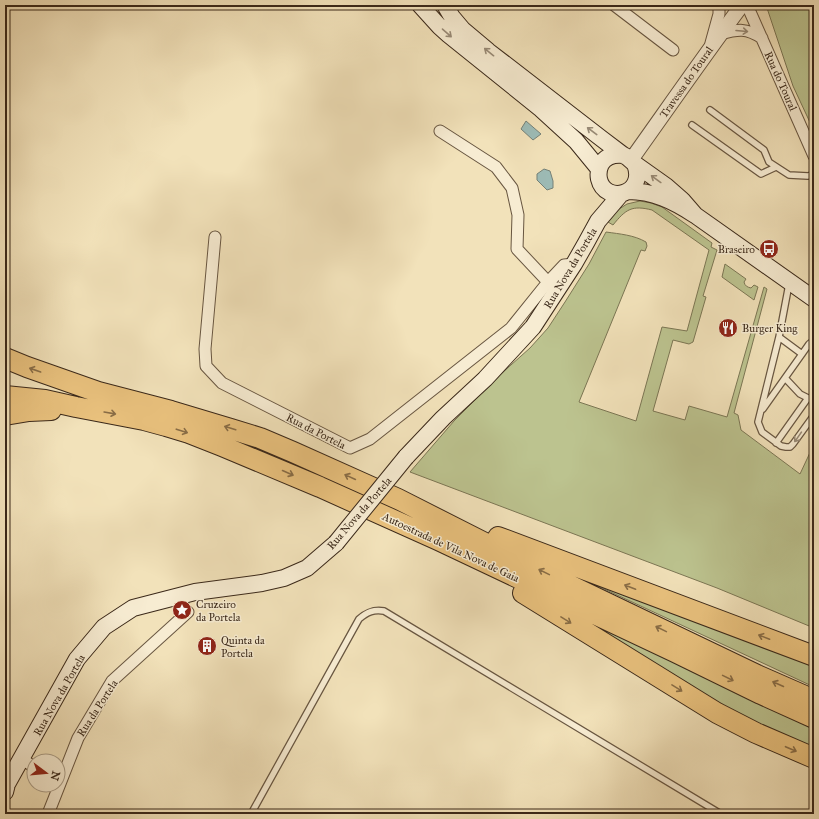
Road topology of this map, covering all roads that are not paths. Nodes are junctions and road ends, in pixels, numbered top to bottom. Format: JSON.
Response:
{"nodes":[{"id":1,"x":420,"y":5,"type":"edge"},
{"id":2,"x":445,"y":5,"type":"edge"},
{"id":3,"x":614,"y":5,"type":"edge"},
{"id":4,"x":719,"y":5,"type":"edge"},
{"id":5,"x":742,"y":5,"type":"edge"},
{"id":6,"x":747,"y":5,"type":"edge"},
{"id":7,"x":720,"y":34,"type":"junction"},
{"id":8,"x":762,"y":38,"type":"junction"},
{"id":9,"x":709,"y":49,"type":"junction"},
{"id":10,"x":673,"y":50,"type":"dead end"},
{"id":11,"x":710,"y":110,"type":"dead end"},
{"id":12,"x":692,"y":125,"type":"dead end"},
{"id":13,"x":440,"y":131,"type":"dead end"},
{"id":14,"x":814,"y":156,"type":"edge"},
{"id":15,"x":630,"y":160,"type":"junction"},
{"id":16,"x":776,"y":167,"type":"junction"},
{"id":17,"x":814,"y":174,"type":"edge"},
{"id":18,"x":600,"y":177,"type":"junction"},
{"id":19,"x":624,"y":192,"type":"junction"},
{"id":20,"x":695,"y":214,"type":"junction"},
{"id":21,"x":598,"y":220,"type":"junction"},
{"id":22,"x":215,"y":237,"type":"dead end"},
{"id":23,"x":574,"y":264,"type":"junction"},
{"id":24,"x":548,"y":282,"type":"junction"},
{"id":25,"x":789,"y":282,"type":"junction"},
{"id":26,"x":814,"y":299,"type":"edge"},
{"id":27,"x":779,"y":337,"type":"junction"},
{"id":28,"x":814,"y":340,"type":"edge"},
{"id":29,"x":802,"y":354,"type":"junction"},
{"id":30,"x":5,"y":358,"type":"edge"},
{"id":31,"x":785,"y":378,"type":"junction"},
{"id":32,"x":5,"y":385,"type":"edge"},
{"id":33,"x":98,"y":392,"type":"junction"},
{"id":34,"x":5,"y":396,"type":"edge"},
{"id":35,"x":811,"y":398,"type":"edge"},
{"id":36,"x":76,"y":407,"type":"junction"},
{"id":37,"x":761,"y":413,"type":"junction"},
{"id":38,"x":5,"y":415,"type":"edge"},
{"id":39,"x":814,"y":415,"type":"edge"},
{"id":40,"x":776,"y":443,"type":"junction"},
{"id":41,"x":398,"y":499,"type":"junction"},
{"id":42,"x":438,"y":540,"type":"junction"},
{"id":43,"x":188,"y":612,"type":"dead end"},
{"id":44,"x":814,"y":656,"type":"edge"},
{"id":45,"x":814,"y":700,"type":"edge"},
{"id":46,"x":814,"y":718,"type":"edge"},
{"id":47,"x":33,"y":753,"type":"edge"},
{"id":48,"x":814,"y":758,"type":"edge"},
{"id":49,"x":26,"y":765,"type":"edge"},
{"id":50,"x":66,"y":766,"type":"edge"},
{"id":51,"x":6,"y":787,"type":"edge"},
{"id":52,"x":55,"y":793,"type":"edge"},
{"id":53,"x":48,"y":814,"type":"edge"},
{"id":54,"x":251,"y":814,"type":"edge"},
{"id":55,"x":721,"y":814,"type":"edge"}],
"edges":[{"from":1,"to":18,"type":"main road","one_way":true},
{"from":15,"to":2,"type":"main road","one_way":true},
{"from":3,"to":10,"type":"street"},
{"from":4,"to":9,"type":"street"},
{"from":5,"to":7,"type":"street","name":"Travessa do Toural"},
{"from":6,"to":8,"type":"street","name":"Rua do Toural"},
{"from":7,"to":8,"type":"street","one_way":true},
{"from":7,"to":9,"type":"street","name":"Travessa do Toural"},
{"from":8,"to":14,"type":"street","name":"Rua do Toural"},
{"from":9,"to":15,"type":"street","name":"Travessa do Toural"},
{"from":11,"to":16,"type":"lane"},
{"from":12,"to":16,"type":"lane"},
{"from":13,"to":24,"type":"street"},
{"from":15,"to":18,"type":"main road"},
{"from":15,"to":19,"type":"main road"},
{"from":20,"to":15,"type":"main road","one_way":true},
{"from":16,"to":17,"type":"lane"},
{"from":18,"to":19,"type":"main road"},
{"from":18,"to":21,"type":"main road","name":"Rua Nova da Portela"},
{"from":19,"to":20,"type":"main road"},
{"from":19,"to":21,"type":"main road","name":"Rua Nova da Portela"},
{"from":20,"to":25,"type":"main road"},
{"from":21,"to":23,"type":"main road","name":"Rua Nova da Portela"},
{"from":22,"to":24,"type":"street","name":"Rua da Portela"},
{"from":23,"to":24,"type":"street","name":"Rua da Portela"},
{"from":23,"to":47,"type":"main road","name":"Rua Nova da Portela","bridge":true},
{"from":25,"to":26,"type":"main road"},
{"from":25,"to":27,"type":"lane"},
{"from":27,"to":29,"type":"lane"},
{"from":27,"to":37,"type":"lane"},
{"from":28,"to":29,"type":"lane"},
{"from":29,"to":31,"type":"lane"},
{"from":33,"to":30,"type":"highway","one_way":true},
{"from":31,"to":35,"type":"lane"},
{"from":31,"to":37,"type":"lane"},
{"from":32,"to":33,"type":"highway"},
{"from":41,"to":33,"type":"highway","name":"Autoestrada de Vila Nova de Gaia","one_way":true},
{"from":34,"to":36,"type":"highway"},
{"from":35,"to":40,"type":"lane"},
{"from":36,"to":38,"type":"highway"},
{"from":36,"to":42,"type":"highway","name":"Autoestrada de Vila Nova de Gaia","one_way":true},
{"from":37,"to":40,"type":"lane"},
{"from":39,"to":40,"type":"lane","one_way":true},
{"from":44,"to":41,"type":"highway","one_way":true},
{"from":45,"to":41,"type":"highway","name":"Autoestrada de Vila Nova de Gaia","one_way":true},
{"from":42,"to":46,"type":"highway","name":"Autoestrada de Vila Nova de Gaia","one_way":true},
{"from":42,"to":48,"type":"highway","one_way":true},
{"from":43,"to":50,"type":"street","name":"Rua da Portela"},
{"from":49,"to":51,"type":"main road","name":"Rua Nova da Portela"},
{"from":52,"to":53,"type":"street","name":"Rua da Portela"},
{"from":54,"to":55,"type":"lane"}]}
